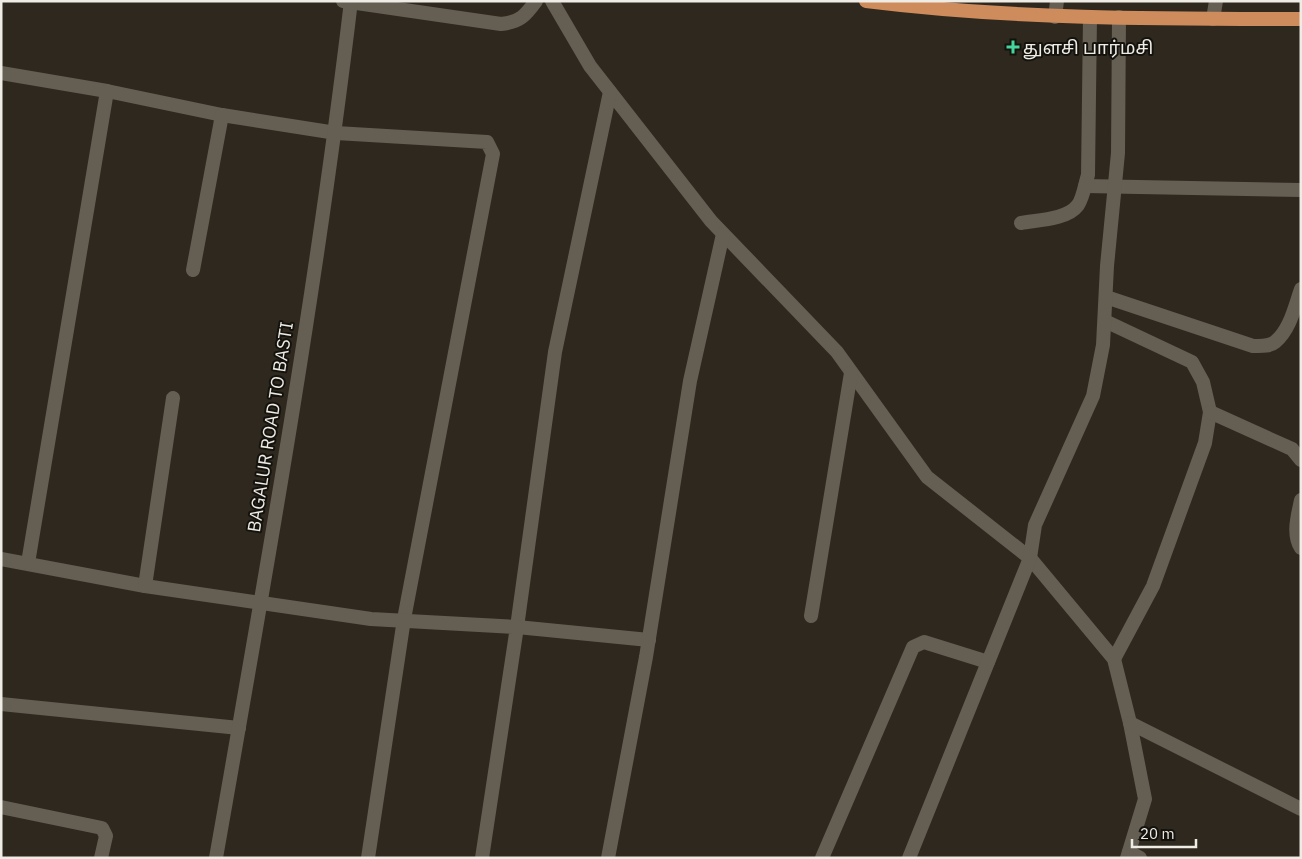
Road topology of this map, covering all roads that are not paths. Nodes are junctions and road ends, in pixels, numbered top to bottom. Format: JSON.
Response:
{"nodes":[{"id":1,"x":536,"y":1,"type":"edge"},
{"id":2,"x":552,"y":1,"type":"edge"},
{"id":3,"x":866,"y":1,"type":"edge"},
{"id":4,"x":1057,"y":1,"type":"edge"},
{"id":5,"x":1216,"y":1,"type":"edge"},
{"id":6,"x":349,"y":2,"type":"edge"},
{"id":7,"x":917,"y":4,"type":"edge"},
{"id":8,"x":1054,"y":16,"type":"junction"},
{"id":9,"x":1090,"y":17,"type":"junction"},
{"id":10,"x":1119,"y":17,"type":"junction"},
{"id":11,"x":1213,"y":19,"type":"junction"},
{"id":12,"x":1301,"y":19,"type":"edge"},
{"id":13,"x":1,"y":73,"type":"edge"},
{"id":14,"x":107,"y":91,"type":"junction"},
{"id":15,"x":610,"y":92,"type":"junction"},
{"id":16,"x":222,"y":115,"type":"junction"},
{"id":17,"x":336,"y":133,"type":"junction"},
{"id":18,"x":1115,"y":185,"type":"junction"},
{"id":19,"x":1085,"y":186,"type":"junction"},
{"id":20,"x":1301,"y":190,"type":"edge"},
{"id":21,"x":1021,"y":223,"type":"dead end"},
{"id":22,"x":723,"y":234,"type":"junction"},
{"id":23,"x":193,"y":270,"type":"dead end"},
{"id":24,"x":1301,"y":289,"type":"edge"},
{"id":25,"x":1106,"y":297,"type":"junction"},
{"id":26,"x":1104,"y":321,"type":"junction"},
{"id":27,"x":852,"y":373,"type":"junction"},
{"id":28,"x":173,"y":398,"type":"dead end"},
{"id":29,"x":1210,"y":412,"type":"junction"},
{"id":30,"x":1301,"y":460,"type":"edge"},
{"id":31,"x":1301,"y":500,"type":"edge"},
{"id":32,"x":1301,"y":548,"type":"edge"},
{"id":33,"x":1030,"y":558,"type":"junction"},
{"id":34,"x":1,"y":559,"type":"edge"},
{"id":35,"x":28,"y":563,"type":"junction"},
{"id":36,"x":145,"y":586,"type":"junction"},
{"id":37,"x":261,"y":602,"type":"junction"},
{"id":38,"x":811,"y":616,"type":"dead end"},
{"id":39,"x":404,"y":619,"type":"junction"},
{"id":40,"x":517,"y":627,"type":"junction"},
{"id":41,"x":649,"y":640,"type":"junction"},
{"id":42,"x":1114,"y":659,"type":"junction"},
{"id":43,"x":988,"y":662,"type":"junction"},
{"id":44,"x":1,"y":704,"type":"edge"},
{"id":45,"x":1130,"y":723,"type":"junction"},
{"id":46,"x":239,"y":728,"type":"junction"},
{"id":47,"x":1,"y":807,"type":"edge"},
{"id":48,"x":1301,"y":809,"type":"edge"},
{"id":49,"x":1132,"y":856,"type":"edge"},
{"id":50,"x":101,"y":858,"type":"edge"},
{"id":51,"x":216,"y":858,"type":"edge"},
{"id":52,"x":368,"y":858,"type":"edge"},
{"id":53,"x":482,"y":858,"type":"edge"},
{"id":54,"x":608,"y":858,"type":"edge"},
{"id":55,"x":822,"y":858,"type":"edge"},
{"id":56,"x":908,"y":858,"type":"edge"}],
"edges":[{"from":1,"to":6,"type":"street"},
{"from":2,"to":15,"type":"street"},
{"from":3,"to":7,"type":"highway"},
{"from":4,"to":8,"type":"street"},
{"from":5,"to":11,"type":"street"},
{"from":6,"to":17,"type":"street","name":"BAGALUR ROAD TO BASTI"},
{"from":7,"to":8,"type":"highway"},
{"from":8,"to":9,"type":"highway"},
{"from":9,"to":10,"type":"highway"},
{"from":9,"to":19,"type":"street"},
{"from":10,"to":11,"type":"highway"},
{"from":10,"to":18,"type":"street"},
{"from":11,"to":12,"type":"highway"},
{"from":13,"to":14,"type":"street"},
{"from":14,"to":16,"type":"street"},
{"from":14,"to":35,"type":"street"},
{"from":15,"to":22,"type":"street"},
{"from":15,"to":40,"type":"street"},
{"from":16,"to":17,"type":"street"},
{"from":16,"to":23,"type":"street"},
{"from":17,"to":37,"type":"street","name":"BAGALUR ROAD TO BASTI"},
{"from":17,"to":39,"type":"street"},
{"from":18,"to":19,"type":"street"},
{"from":18,"to":20,"type":"street"},
{"from":18,"to":25,"type":"street"},
{"from":19,"to":21,"type":"street"},
{"from":22,"to":27,"type":"street"},
{"from":22,"to":41,"type":"street"},
{"from":24,"to":25,"type":"street"},
{"from":25,"to":26,"type":"street"},
{"from":26,"to":29,"type":"street"},
{"from":26,"to":33,"type":"street"},
{"from":27,"to":33,"type":"street"},
{"from":27,"to":38,"type":"street"},
{"from":28,"to":36,"type":"street"},
{"from":29,"to":30,"type":"street"},
{"from":29,"to":42,"type":"street"},
{"from":31,"to":32,"type":"street"},
{"from":33,"to":42,"type":"street"},
{"from":33,"to":43,"type":"street"},
{"from":34,"to":35,"type":"street"},
{"from":35,"to":36,"type":"street"},
{"from":36,"to":37,"type":"street"},
{"from":37,"to":39,"type":"street"},
{"from":37,"to":46,"type":"street","name":"BAGALUR ROAD TO BASTI"},
{"from":39,"to":40,"type":"street"},
{"from":39,"to":52,"type":"street"},
{"from":40,"to":41,"type":"street"},
{"from":40,"to":53,"type":"street"},
{"from":41,"to":54,"type":"street"},
{"from":42,"to":45,"type":"street"},
{"from":43,"to":55,"type":"street"},
{"from":43,"to":56,"type":"street"},
{"from":44,"to":46,"type":"street"},
{"from":45,"to":48,"type":"street"},
{"from":45,"to":49,"type":"street"},
{"from":46,"to":51,"type":"street","name":"BAGALUR ROAD TO BASTI"},
{"from":47,"to":50,"type":"street"}]}
